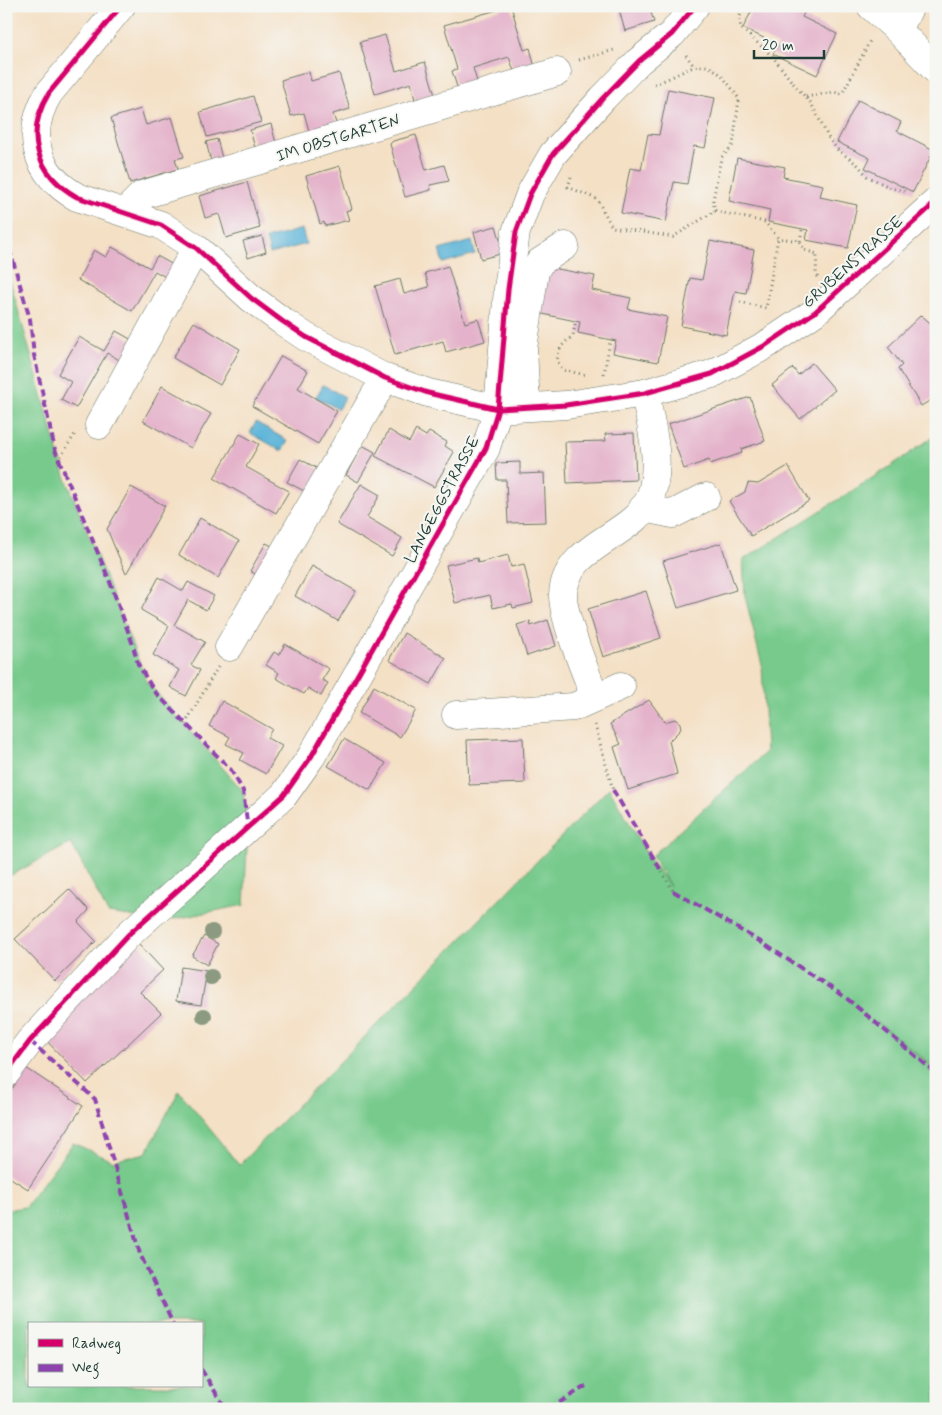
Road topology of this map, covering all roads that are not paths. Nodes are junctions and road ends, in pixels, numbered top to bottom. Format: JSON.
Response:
{"nodes":[{"id":1,"x":121,"y":6,"type":"edge"},
{"id":2,"x":695,"y":6,"type":"edge"},
{"id":3,"x":891,"y":15,"type":"edge"},
{"id":4,"x":936,"y":70,"type":"edge"},
{"id":5,"x":557,"y":72,"type":"dead end"},
{"id":6,"x":932,"y":206,"type":"edge"},
{"id":7,"x":126,"y":212,"type":"junction"},
{"id":8,"x":565,"y":246,"type":"dead end"},
{"id":9,"x":196,"y":248,"type":"junction"},
{"id":10,"x":385,"y":378,"type":"junction"},
{"id":11,"x":645,"y":393,"type":"junction"},
{"id":12,"x":526,"y":407,"type":"junction"},
{"id":13,"x":498,"y":409,"type":"junction"},
{"id":14,"x":99,"y":425,"type":"dead end"},
{"id":15,"x":706,"y":496,"type":"dead end"},
{"id":16,"x":642,"y":508,"type":"junction"},
{"id":17,"x":229,"y":647,"type":"road end"},
{"id":18,"x":621,"y":686,"type":"dead end"},
{"id":19,"x":591,"y":699,"type":"junction"},
{"id":20,"x":456,"y":714,"type":"dead end"},
{"id":21,"x":9,"y":1069,"type":"edge"}],
"edges":[{"from":1,"to":7,"type":"street","name":"GRUBENSTRASSE"},
{"from":2,"to":13,"type":"street","name":"LANGEGGSTRASSE"},
{"from":3,"to":4,"type":"street"},
{"from":5,"to":7,"type":"street","name":"IM OBSTGARTEN"},
{"from":6,"to":11,"type":"street","name":"GRUBENSTRASSE"},
{"from":7,"to":9,"type":"street","name":"GRUBENSTRASSE"},
{"from":8,"to":12,"type":"street"},
{"from":9,"to":10,"type":"street","name":"GRUBENSTRASSE"},
{"from":9,"to":14,"type":"street"},
{"from":10,"to":13,"type":"street","name":"GRUBENSTRASSE"},
{"from":10,"to":17,"type":"street"},
{"from":11,"to":12,"type":"street","name":"GRUBENSTRASSE"},
{"from":11,"to":16,"type":"street"},
{"from":12,"to":13,"type":"street","name":"GRUBENSTRASSE"},
{"from":13,"to":21,"type":"street","name":"LANGEGGSTRASSE"},
{"from":15,"to":16,"type":"street"},
{"from":16,"to":19,"type":"street"},
{"from":18,"to":19,"type":"street"},
{"from":19,"to":20,"type":"street"}]}
